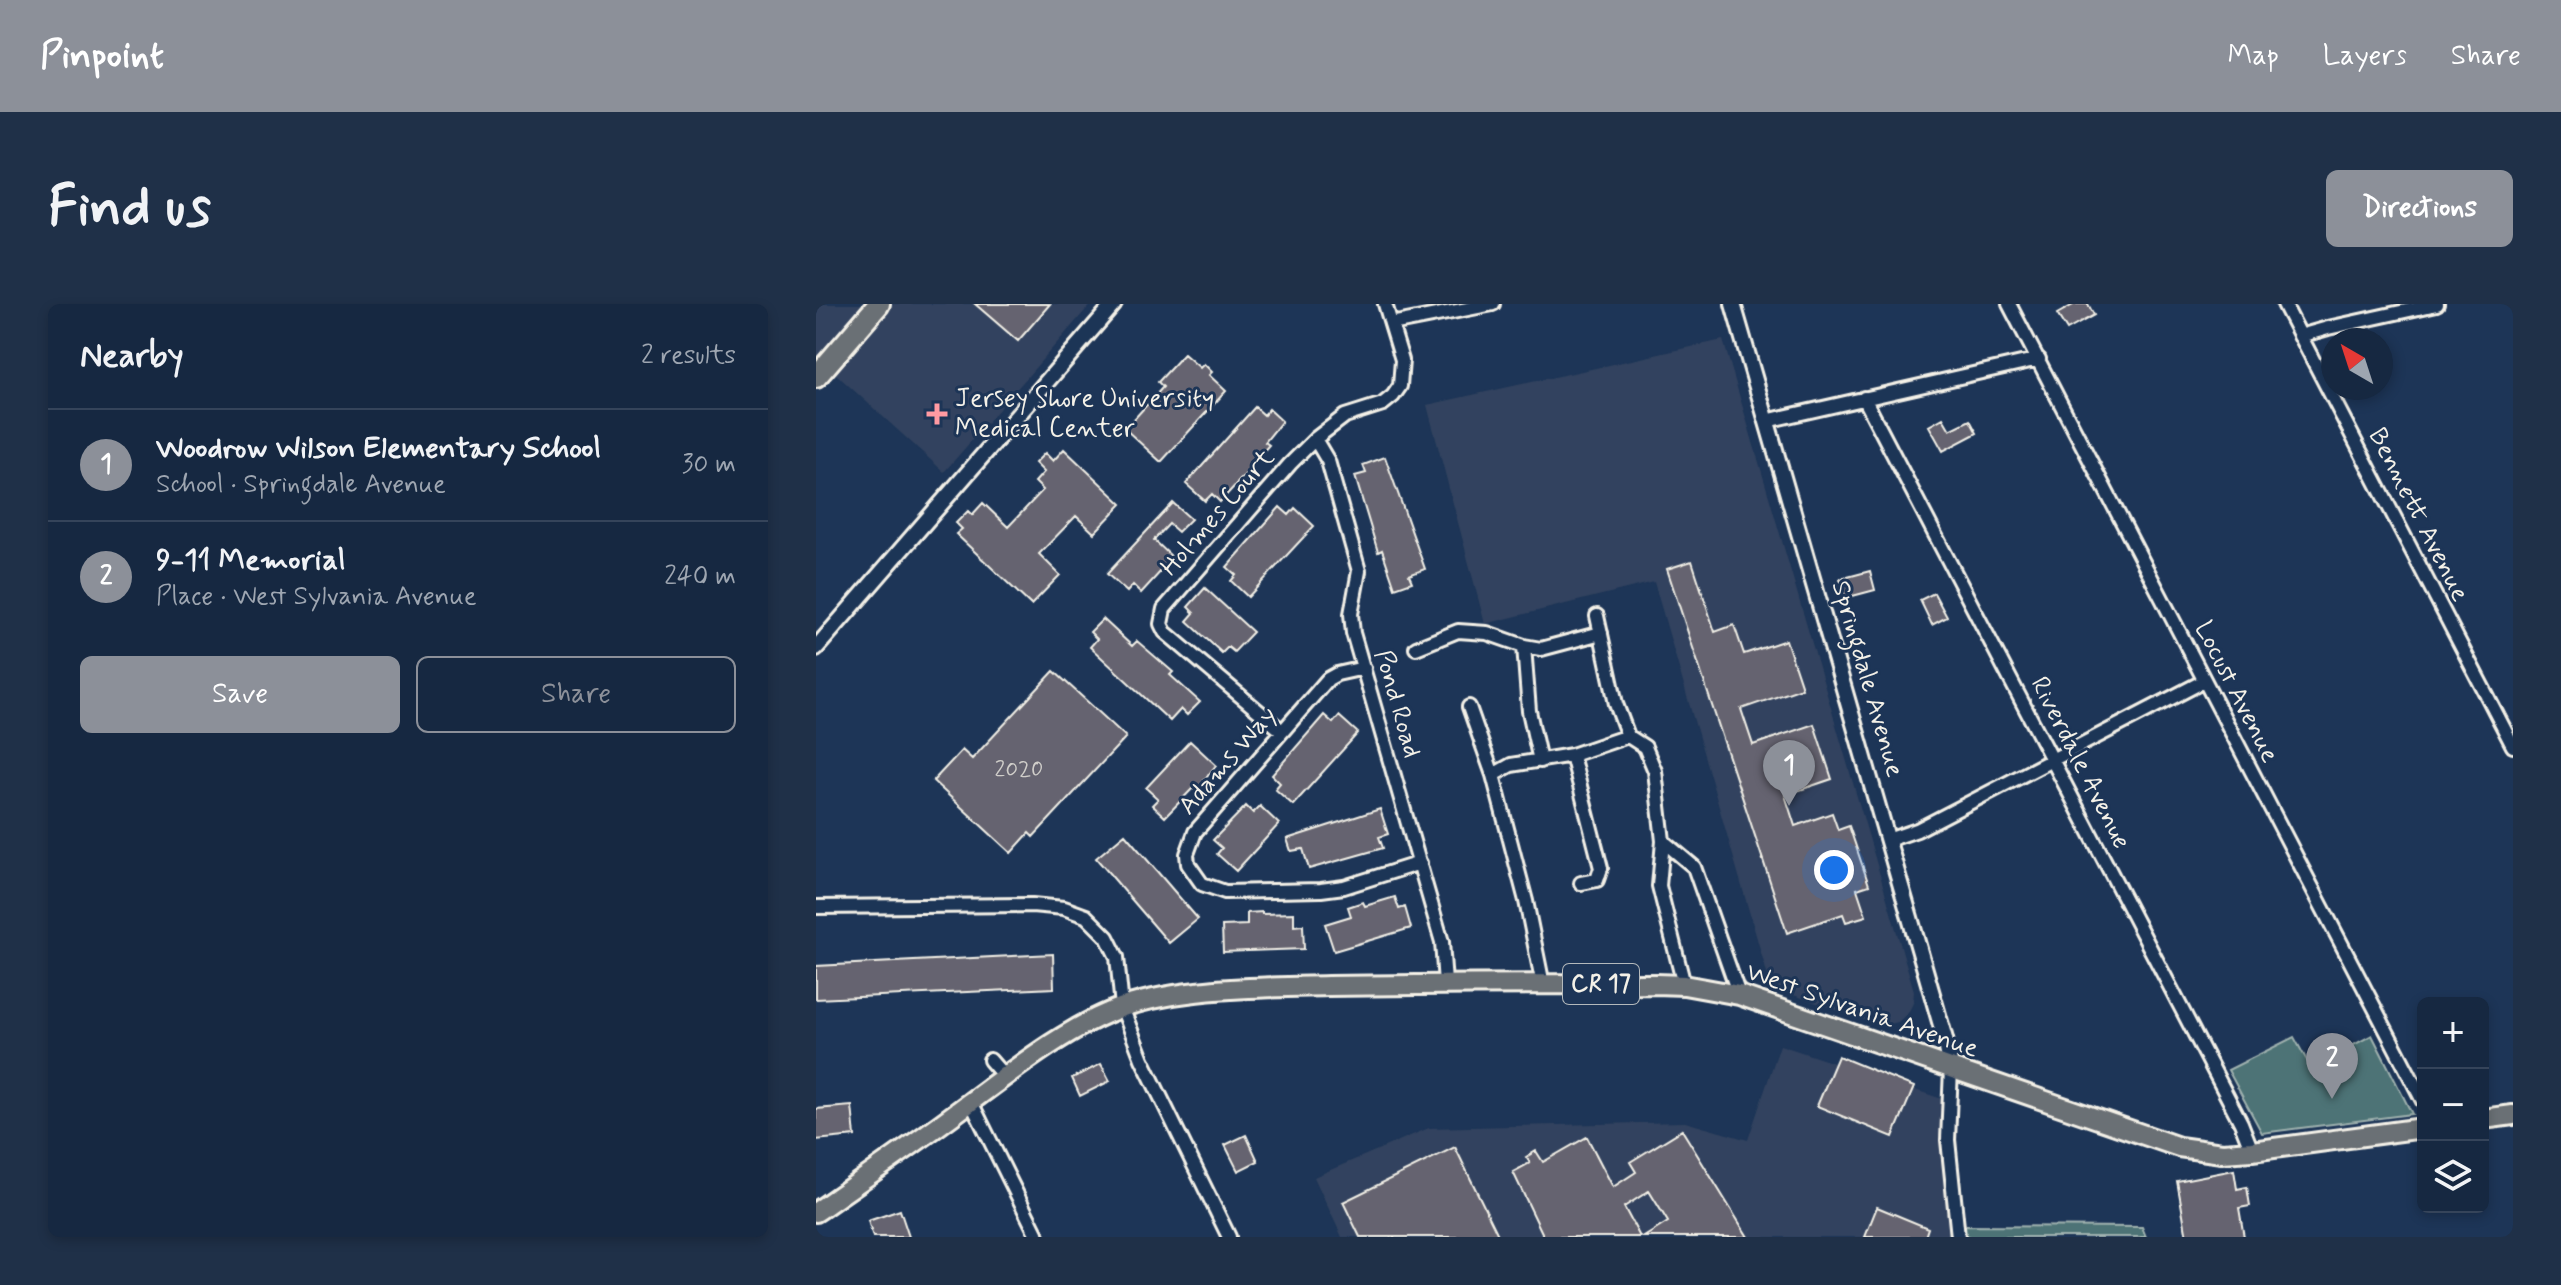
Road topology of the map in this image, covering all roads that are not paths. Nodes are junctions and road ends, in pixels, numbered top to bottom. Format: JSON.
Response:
{"nodes":[{"id":1,"x":879,"y":304,"type":"edge"},
{"id":2,"x":1114,"y":304,"type":"edge"},
{"id":3,"x":1385,"y":304,"type":"edge"},
{"id":4,"x":1493,"y":304,"type":"edge"},
{"id":5,"x":1733,"y":304,"type":"edge"},
{"id":6,"x":2009,"y":304,"type":"edge"},
{"id":7,"x":2284,"y":304,"type":"edge"},
{"id":8,"x":2437,"y":304,"type":"edge"},
{"id":9,"x":1391,"y":324,"type":"junction"},
{"id":10,"x":2300,"y":336,"type":"junction"},
{"id":11,"x":2039,"y":359,"type":"junction"},
{"id":12,"x":818,"y":370,"type":"edge"},
{"id":13,"x":1864,"y":398,"type":"junction"},
{"id":14,"x":1766,"y":421,"type":"junction"},
{"id":15,"x":1315,"y":439,"type":"junction"},
{"id":16,"x":1597,"y":616,"type":"dead end"},
{"id":17,"x":1601,"y":633,"type":"junction"},
{"id":18,"x":1524,"y":646,"type":"junction"},
{"id":19,"x":816,"y":648,"type":"edge"},
{"id":20,"x":1416,"y":648,"type":"dead end"},
{"id":21,"x":1364,"y":668,"type":"junction"},
{"id":22,"x":2204,"y":681,"type":"junction"},
{"id":23,"x":1469,"y":707,"type":"dead end"},
{"id":24,"x":1282,"y":731,"type":"junction"},
{"id":25,"x":1628,"y":736,"type":"junction"},
{"id":26,"x":2513,"y":746,"type":"edge"},
{"id":27,"x":1572,"y":755,"type":"junction"},
{"id":28,"x":2053,"y":759,"type":"junction"},
{"id":29,"x":1540,"y":761,"type":"junction"},
{"id":30,"x":1493,"y":775,"type":"junction"},
{"id":31,"x":1888,"y":840,"type":"junction"},
{"id":32,"x":1663,"y":841,"type":"junction"},
{"id":33,"x":1420,"y":863,"type":"junction"},
{"id":34,"x":1581,"y":883,"type":"dead end"},
{"id":35,"x":816,"y":907,"type":"edge"},
{"id":36,"x":1445,"y":983,"type":"junction"},
{"id":37,"x":1543,"y":985,"type":"junction"},
{"id":38,"x":1684,"y":985,"type":"junction"},
{"id":39,"x":1739,"y":995,"type":"junction"},
{"id":40,"x":1122,"y":1007,"type":"junction"},
{"id":41,"x":990,"y":1060,"type":"dead end"},
{"id":42,"x":1951,"y":1068,"type":"junction"},
{"id":43,"x":1003,"y":1075,"type":"junction"},
{"id":44,"x":2417,"y":1089,"type":"edge"},
{"id":45,"x":971,"y":1102,"type":"junction"},
{"id":46,"x":2513,"y":1115,"type":"edge"},
{"id":47,"x":2489,"y":1118,"type":"edge"},
{"id":48,"x":2417,"y":1129,"type":"edge"},
{"id":49,"x":2252,"y":1151,"type":"junction"},
{"id":50,"x":816,"y":1212,"type":"edge"},
{"id":51,"x":1038,"y":1237,"type":"edge"},
{"id":52,"x":1229,"y":1237,"type":"edge"},
{"id":53,"x":1958,"y":1237,"type":"edge"}],
"edges":[{"from":1,"to":12,"type":"highway"},
{"from":2,"to":19,"type":"street"},
{"from":3,"to":9,"type":"street"},
{"from":4,"to":9,"type":"street"},
{"from":5,"to":14,"type":"street","name":"Springdale Avenue"},
{"from":6,"to":11,"type":"street","name":"Locust Avenue"},
{"from":7,"to":10,"type":"street","name":"Bennett Avenue"},
{"from":8,"to":10,"type":"street"},
{"from":9,"to":15,"type":"street","name":"Holmes Court"},
{"from":10,"to":26,"type":"street","name":"Bennett Avenue"},
{"from":11,"to":13,"type":"street"},
{"from":11,"to":22,"type":"street","name":"Locust Avenue"},
{"from":13,"to":14,"type":"street"},
{"from":13,"to":28,"type":"street","name":"Riverdale Avenue"},
{"from":14,"to":31,"type":"street","name":"Springdale Avenue"},
{"from":15,"to":21,"type":"street","name":"Pond Road"},
{"from":15,"to":24,"type":"street","name":"Holmes Court"},
{"from":16,"to":17,"type":"street"},
{"from":17,"to":18,"type":"street"},
{"from":17,"to":25,"type":"street"},
{"from":18,"to":20,"type":"street"},
{"from":18,"to":29,"type":"street"},
{"from":21,"to":24,"type":"street","name":"Adams Way"},
{"from":21,"to":33,"type":"street","name":"Pond Road"},
{"from":22,"to":28,"type":"street"},
{"from":22,"to":44,"type":"street","name":"Locust Avenue"},
{"from":23,"to":30,"type":"street"},
{"from":24,"to":33,"type":"street","name":"Adams Way"},
{"from":25,"to":27,"type":"street"},
{"from":25,"to":32,"type":"street"},
{"from":27,"to":29,"type":"street"},
{"from":27,"to":34,"type":"street"},
{"from":28,"to":31,"type":"street"},
{"from":28,"to":49,"type":"street","name":"Riverdale Avenue"},
{"from":29,"to":30,"type":"street"},
{"from":30,"to":37,"type":"street"},
{"from":31,"to":42,"type":"street","name":"Springdale Avenue"},
{"from":32,"to":38,"type":"street"},
{"from":32,"to":39,"type":"street"},
{"from":33,"to":36,"type":"street","name":"Pond Road"},
{"from":35,"to":40,"type":"street"},
{"from":36,"to":37,"type":"main road","name":"West Sylvania Avenue","number":"CR 17"},
{"from":36,"to":40,"type":"main road","name":"West Sylvania Avenue","number":"CR 17"},
{"from":37,"to":38,"type":"main road","name":"West Sylvania Avenue","number":"CR 17"},
{"from":38,"to":39,"type":"main road","name":"West Sylvania Avenue","number":"CR 17"},
{"from":39,"to":42,"type":"main road","name":"West Sylvania Avenue","number":"CR 17"},
{"from":40,"to":43,"type":"main road","name":"West Sylvania Avenue","number":"CR 17"},
{"from":40,"to":52,"type":"street"},
{"from":41,"to":43,"type":"street"},
{"from":42,"to":49,"type":"main road","name":"West Sylvania Avenue","number":"CR 17"},
{"from":42,"to":53,"type":"street"},
{"from":43,"to":45,"type":"main road","name":"West Sylvania Avenue","number":"CR 17"},
{"from":45,"to":50,"type":"main road","name":"West Sylvania Avenue","number":"CR 17"},
{"from":45,"to":51,"type":"street"},
{"from":46,"to":47,"type":"main road"},
{"from":48,"to":49,"type":"main road","name":"West Sylvania Avenue","number":"CR 17"}]}
